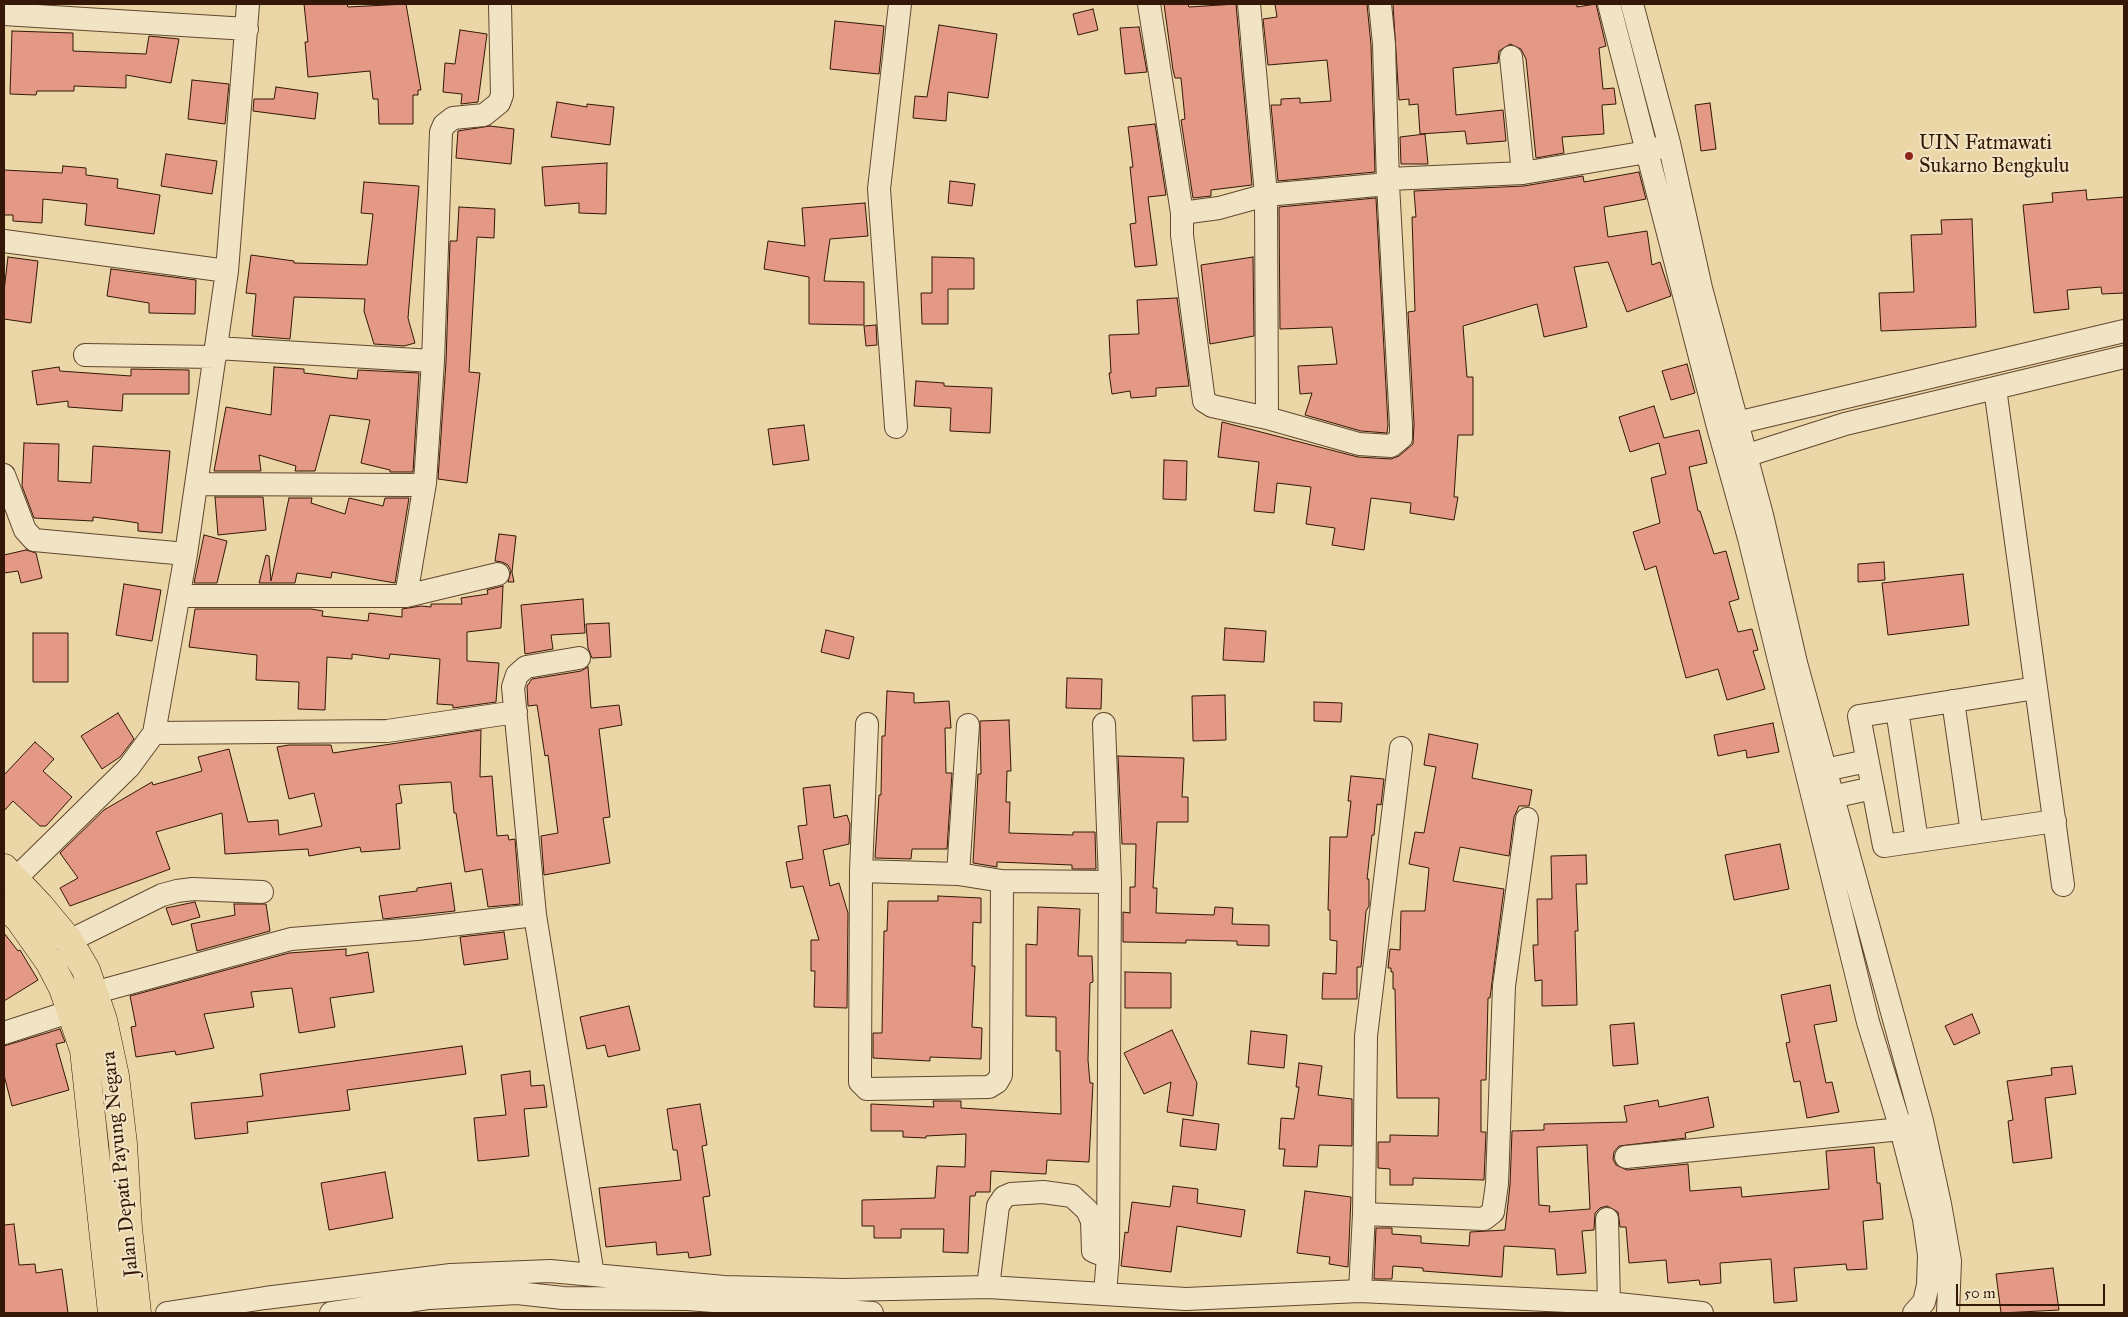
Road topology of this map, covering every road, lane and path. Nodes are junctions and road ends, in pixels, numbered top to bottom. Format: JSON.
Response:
{"nodes":[{"id":1,"x":248,"y":4,"type":"edge"},
{"id":2,"x":500,"y":4,"type":"edge"},
{"id":3,"x":900,"y":4,"type":"edge"},
{"id":4,"x":1149,"y":4,"type":"edge"},
{"id":5,"x":1249,"y":4,"type":"edge"},
{"id":6,"x":1380,"y":4,"type":"edge"},
{"id":7,"x":1609,"y":4,"type":"edge"},
{"id":8,"x":1632,"y":4,"type":"edge"},
{"id":9,"x":4,"y":14,"type":"edge"},
{"id":10,"x":247,"y":29,"type":"junction"},
{"id":11,"x":1511,"y":58,"type":"dead end"},
{"id":12,"x":1668,"y":143,"type":"junction"},
{"id":13,"x":1647,"y":152,"type":"junction"},
{"id":14,"x":1523,"y":173,"type":"junction"},
{"id":15,"x":1389,"y":181,"type":"junction"},
{"id":16,"x":1266,"y":195,"type":"junction"},
{"id":17,"x":1182,"y":213,"type":"junction"},
{"id":18,"x":4,"y":241,"type":"edge"},
{"id":19,"x":227,"y":271,"type":"junction"},
{"id":20,"x":2124,"y":331,"type":"edge"},
{"id":21,"x":216,"y":353,"type":"junction"},
{"id":22,"x":84,"y":355,"type":"dead end"},
{"id":23,"x":2124,"y":357,"type":"edge"},
{"id":24,"x":433,"y":361,"type":"junction"},
{"id":25,"x":1995,"y":388,"type":"junction"},
{"id":26,"x":1860,"y":394,"type":"junction"},
{"id":27,"x":1267,"y":418,"type":"junction"},
{"id":28,"x":1866,"y":419,"type":"junction"},
{"id":29,"x":1728,"y":425,"type":"junction"},
{"id":30,"x":896,"y":428,"type":"dead end"},
{"id":31,"x":1746,"y":456,"type":"junction"},
{"id":32,"x":4,"y":475,"type":"edge"},
{"id":33,"x":425,"y":483,"type":"junction"},
{"id":34,"x":196,"y":484,"type":"junction"},
{"id":35,"x":186,"y":554,"type":"junction"},
{"id":36,"x":498,"y":574,"type":"dead end"},
{"id":37,"x":179,"y":596,"type":"junction"},
{"id":38,"x":406,"y":596,"type":"junction"},
{"id":39,"x":1777,"y":616,"type":"junction"},
{"id":40,"x":579,"y":658,"type":"dead end"},
{"id":41,"x":2036,"y":688,"type":"junction"},
{"id":42,"x":1953,"y":701,"type":"junction"},
{"id":43,"x":1898,"y":710,"type":"junction"},
{"id":44,"x":516,"y":712,"type":"junction"},
{"id":45,"x":868,"y":724,"type":"dead end"},
{"id":46,"x":1104,"y":724,"type":"dead end"},
{"id":47,"x":968,"y":725,"type":"dead end"},
{"id":48,"x":154,"y":733,"type":"junction"},
{"id":49,"x":1401,"y":748,"type":"dead end"},
{"id":50,"x":1867,"y":761,"type":"junction"},
{"id":51,"x":1824,"y":770,"type":"junction"},
{"id":52,"x":1872,"y":788,"type":"junction"},
{"id":53,"x":1832,"y":797,"type":"junction"},
{"id":54,"x":1527,"y":819,"type":"dead end"},
{"id":55,"x":2054,"y":821,"type":"junction"},
{"id":56,"x":1972,"y":833,"type":"junction"},
{"id":57,"x":1917,"y":841,"type":"junction"},
{"id":58,"x":861,"y":870,"type":"junction"},
{"id":59,"x":10,"y":874,"type":"edge"},
{"id":60,"x":958,"y":874,"type":"junction"},
{"id":61,"x":1002,"y":881,"type":"junction"},
{"id":62,"x":1110,"y":882,"type":"junction"},
{"id":63,"x":2064,"y":885,"type":"dead end"},
{"id":64,"x":262,"y":892,"type":"dead end"},
{"id":65,"x":4,"y":904,"type":"edge"},
{"id":66,"x":534,"y":915,"type":"junction"},
{"id":67,"x":69,"y":941,"type":"junction"},
{"id":68,"x":93,"y":993,"type":"junction"},
{"id":69,"x":72,"y":1011,"type":"junction"},
{"id":70,"x":4,"y":1033,"type":"edge"},
{"id":71,"x":1922,"y":1121,"type":"junction"},
{"id":72,"x":1900,"y":1129,"type":"junction"},
{"id":73,"x":1626,"y":1157,"type":"dead end"},
{"id":74,"x":1364,"y":1214,"type":"junction"},
{"id":75,"x":1607,"y":1219,"type":"dead end"},
{"id":76,"x":1108,"y":1257,"type":"junction"},
{"id":77,"x":593,"y":1275,"type":"junction"},
{"id":78,"x":988,"y":1287,"type":"junction"},
{"id":79,"x":1360,"y":1291,"type":"junction"},
{"id":80,"x":1105,"y":1294,"type":"junction"},
{"id":81,"x":503,"y":1303,"type":"edge"},
{"id":82,"x":1609,"y":1303,"type":"junction"},
{"id":83,"x":563,"y":1305,"type":"edge"},
{"id":84,"x":1136,"y":1306,"type":"edge"},
{"id":85,"x":112,"y":1313,"type":"edge"},
{"id":86,"x":137,"y":1313,"type":"edge"},
{"id":87,"x":167,"y":1313,"type":"edge"},
{"id":88,"x":331,"y":1313,"type":"edge"},
{"id":89,"x":872,"y":1313,"type":"edge"},
{"id":90,"x":1702,"y":1313,"type":"edge"},
{"id":91,"x":1914,"y":1313,"type":"edge"},
{"id":92,"x":1948,"y":1313,"type":"edge"}],
"edges":[{"from":1,"to":10,"type":"street"},
{"from":2,"to":24,"type":"street"},
{"from":3,"to":30,"type":"street"},
{"from":4,"to":17,"type":"street"},
{"from":5,"to":16,"type":"street"},
{"from":6,"to":15,"type":"street"},
{"from":7,"to":13,"type":"street"},
{"from":8,"to":12,"type":"street"},
{"from":9,"to":10,"type":"street"},
{"from":10,"to":19,"type":"street"},
{"from":11,"to":14,"type":"street"},
{"from":12,"to":13,"type":"street"},
{"from":12,"to":29,"type":"street"},
{"from":13,"to":14,"type":"street"},
{"from":13,"to":29,"type":"street"},
{"from":14,"to":15,"type":"street"},
{"from":15,"to":16,"type":"street"},
{"from":15,"to":27,"type":"street"},
{"from":16,"to":17,"type":"street"},
{"from":16,"to":27,"type":"street"},
{"from":17,"to":27,"type":"street"},
{"from":18,"to":19,"type":"street"},
{"from":19,"to":21,"type":"street"},
{"from":20,"to":26,"type":"street"},
{"from":21,"to":22,"type":"street"},
{"from":21,"to":24,"type":"street"},
{"from":21,"to":34,"type":"street"},
{"from":23,"to":25,"type":"street"},
{"from":24,"to":33,"type":"street"},
{"from":25,"to":28,"type":"street"},
{"from":25,"to":41,"type":"street"},
{"from":26,"to":28,"type":"street"},
{"from":26,"to":29,"type":"street"},
{"from":28,"to":31,"type":"street"},
{"from":29,"to":31,"type":"street"},
{"from":29,"to":39,"type":"street"},
{"from":31,"to":39,"type":"street"},
{"from":32,"to":35,"type":"street"},
{"from":33,"to":34,"type":"street"},
{"from":33,"to":38,"type":"street"},
{"from":34,"to":35,"type":"street"},
{"from":35,"to":37,"type":"street"},
{"from":36,"to":38,"type":"street"},
{"from":37,"to":38,"type":"street"},
{"from":37,"to":48,"type":"street"},
{"from":39,"to":51,"type":"street"},
{"from":39,"to":72,"type":"street"},
{"from":40,"to":44,"type":"street"},
{"from":41,"to":42,"type":"street"},
{"from":41,"to":55,"type":"street"},
{"from":42,"to":43,"type":"street"},
{"from":42,"to":56,"type":"street"},
{"from":43,"to":50,"type":"street"},
{"from":43,"to":57,"type":"street"},
{"from":44,"to":48,"type":"street"},
{"from":44,"to":66,"type":"street"},
{"from":45,"to":58,"type":"street"},
{"from":46,"to":62,"type":"street"},
{"from":47,"to":60,"type":"street"},
{"from":48,"to":59,"type":"street"},
{"from":49,"to":74,"type":"street"},
{"from":50,"to":51,"type":"street"},
{"from":50,"to":52,"type":"street"},
{"from":51,"to":53,"type":"street"},
{"from":52,"to":53,"type":"street"},
{"from":52,"to":57,"type":"street"},
{"from":53,"to":71,"type":"street"},
{"from":54,"to":74,"type":"street"},
{"from":55,"to":56,"type":"street"},
{"from":55,"to":63,"type":"street"},
{"from":56,"to":57,"type":"street"},
{"from":58,"to":60,"type":"street"},
{"from":58,"to":61,"type":"street"},
{"from":59,"to":67,"type":"highway","name":"Jalan Depati Payung Negara"},
{"from":60,"to":61,"type":"street"},
{"from":61,"to":62,"type":"street"},
{"from":62,"to":76,"type":"street"},
{"from":64,"to":67,"type":"street"},
{"from":65,"to":69,"type":"highway","name":"Jalan Depati Payung Negara"},
{"from":66,"to":68,"type":"street"},
{"from":66,"to":77,"type":"street"},
{"from":67,"to":68,"type":"highway","name":"Jalan Depati Payung Negara"},
{"from":68,"to":86,"type":"highway","name":"Jalan Depati Payung Negara"},
{"from":69,"to":70,"type":"street"},
{"from":69,"to":85,"type":"highway","name":"Jalan Depati Payung Negara"},
{"from":71,"to":72,"type":"street"},
{"from":71,"to":92,"type":"street"},
{"from":72,"to":73,"type":"street"},
{"from":72,"to":91,"type":"street"},
{"from":74,"to":79,"type":"street"},
{"from":75,"to":82,"type":"street"},
{"from":76,"to":78,"type":"street"},
{"from":76,"to":80,"type":"street"},
{"from":77,"to":78,"type":"street"},
{"from":77,"to":87,"type":"street"},
{"from":78,"to":80,"type":"street"},
{"from":79,"to":82,"type":"street"},
{"from":79,"to":84,"type":"street"},
{"from":80,"to":84,"type":"street"},
{"from":81,"to":83,"type":"street"},
{"from":81,"to":88,"type":"street"},
{"from":82,"to":90,"type":"street"},
{"from":83,"to":89,"type":"street"}]}
